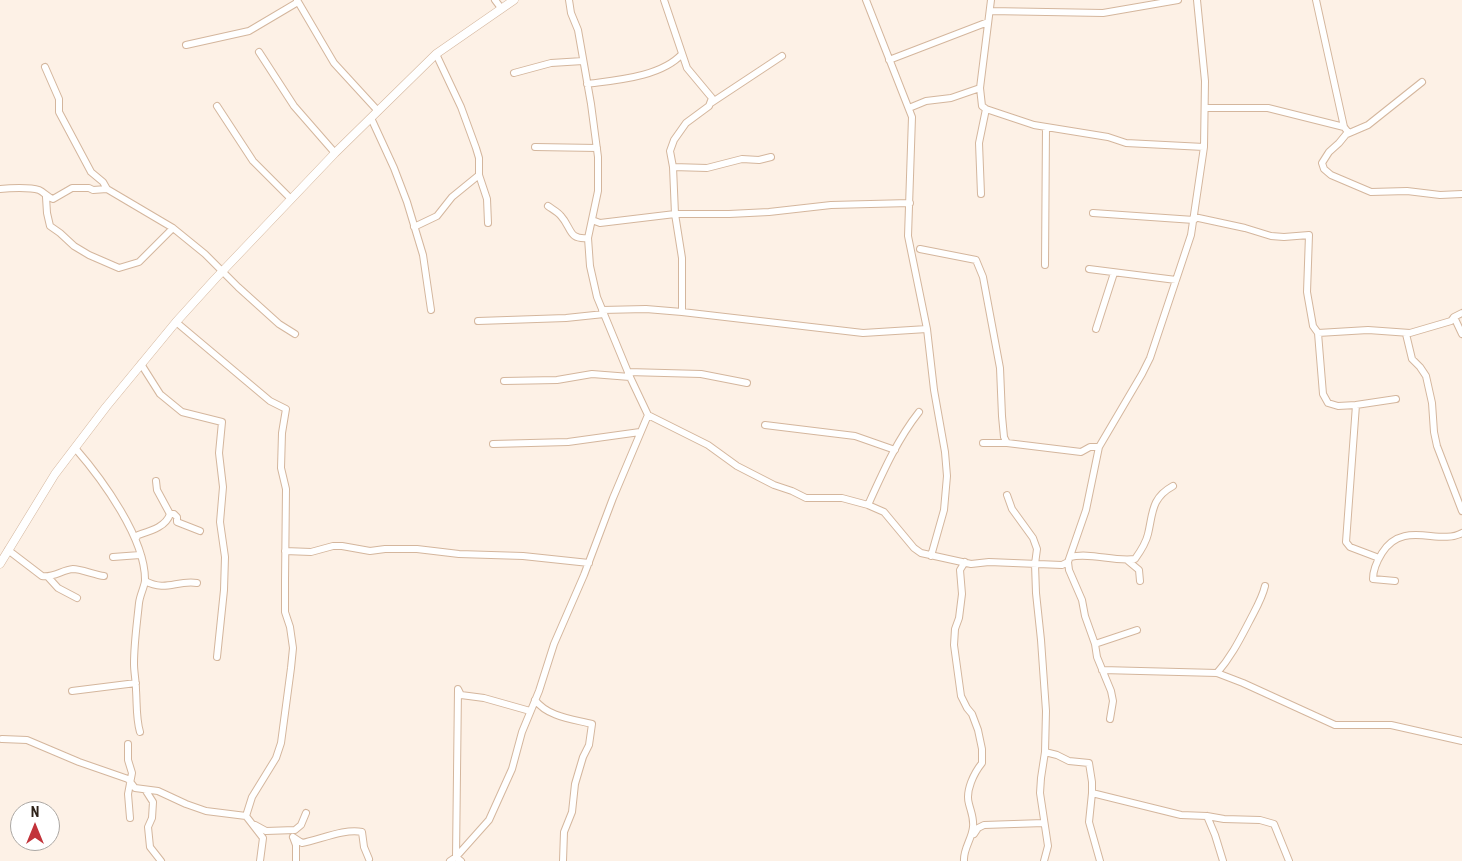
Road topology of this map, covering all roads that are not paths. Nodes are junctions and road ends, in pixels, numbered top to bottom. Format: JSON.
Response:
{"nodes":[{"id":1,"x":495,"y":0,"type":"edge"},
{"id":2,"x":514,"y":0,"type":"edge"},
{"id":3,"x":569,"y":0,"type":"edge"},
{"id":4,"x":664,"y":0,"type":"edge"},
{"id":5,"x":866,"y":0,"type":"edge"},
{"id":6,"x":991,"y":0,"type":"edge"},
{"id":7,"x":1178,"y":0,"type":"edge"},
{"id":8,"x":1197,"y":0,"type":"edge"},
{"id":9,"x":1316,"y":0,"type":"edge"},
{"id":10,"x":298,"y":1,"type":"edge"},
{"id":11,"x":500,"y":8,"type":"junction"},
{"id":12,"x":990,"y":11,"type":"junction"},
{"id":13,"x":988,"y":22,"type":"junction"},
{"id":14,"x":186,"y":45,"type":"dead end"},
{"id":15,"x":259,"y":52,"type":"dead end"},
{"id":16,"x":436,"y":54,"type":"junction"},
{"id":17,"x":682,"y":54,"type":"junction"},
{"id":18,"x":782,"y":56,"type":"dead end"},
{"id":19,"x":889,"y":60,"type":"junction"},
{"id":20,"x":583,"y":61,"type":"junction"},
{"id":21,"x":45,"y":66,"type":"dead end"},
{"id":22,"x":514,"y":73,"type":"dead end"},
{"id":23,"x":1422,"y":82,"type":"dead end"},
{"id":24,"x":587,"y":84,"type":"junction"},
{"id":25,"x":980,"y":88,"type":"junction"},
{"id":26,"x":711,"y":104,"type":"junction"},
{"id":27,"x":217,"y":106,"type":"dead end"},
{"id":28,"x":909,"y":108,"type":"junction"},
{"id":29,"x":1206,"y":108,"type":"junction"},
{"id":30,"x":986,"y":109,"type":"junction"},
{"id":31,"x":378,"y":111,"type":"junction"},
{"id":32,"x":371,"y":118,"type":"junction"},
{"id":33,"x":1344,"y":127,"type":"junction"},
{"id":34,"x":1046,"y":128,"type":"junction"},
{"id":35,"x":1347,"y":134,"type":"junction"},
{"id":36,"x":1204,"y":147,"type":"junction"},
{"id":37,"x":535,"y":148,"type":"dead end"},
{"id":38,"x":596,"y":148,"type":"junction"},
{"id":39,"x":335,"y":153,"type":"junction"},
{"id":40,"x":771,"y":157,"type":"dead end"},
{"id":41,"x":673,"y":167,"type":"junction"},
{"id":42,"x":479,"y":175,"type":"junction"},
{"id":43,"x":0,"y":188,"type":"edge"},
{"id":44,"x":107,"y":189,"type":"junction"},
{"id":45,"x":982,"y":194,"type":"dead end"},
{"id":46,"x":1462,"y":194,"type":"edge"},
{"id":47,"x":46,"y":197,"type":"junction"},
{"id":48,"x":290,"y":200,"type":"junction"},
{"id":49,"x":910,"y":203,"type":"junction"},
{"id":50,"x":548,"y":206,"type":"dead end"},
{"id":51,"x":1093,"y":213,"type":"dead end"},
{"id":52,"x":675,"y":214,"type":"junction"},
{"id":53,"x":1194,"y":218,"type":"junction"},
{"id":54,"x":592,"y":220,"type":"junction"},
{"id":55,"x":488,"y":223,"type":"dead end"},
{"id":56,"x":414,"y":227,"type":"junction"},
{"id":57,"x":173,"y":228,"type":"junction"},
{"id":58,"x":588,"y":238,"type":"junction"},
{"id":59,"x":920,"y":249,"type":"dead end"},
{"id":60,"x":1045,"y":265,"type":"dead end"},
{"id":61,"x":1089,"y":269,"type":"dead end"},
{"id":62,"x":222,"y":271,"type":"junction"},
{"id":63,"x":1114,"y":273,"type":"junction"},
{"id":64,"x":1176,"y":280,"type":"junction"},
{"id":65,"x":431,"y":310,"type":"dead end"},
{"id":66,"x":603,"y":312,"type":"junction"},
{"id":67,"x":682,"y":312,"type":"junction"},
{"id":68,"x":1462,"y":313,"type":"edge"},
{"id":69,"x":1454,"y":317,"type":"junction"},
{"id":70,"x":478,"y":321,"type":"dead end"},
{"id":71,"x":176,"y":322,"type":"junction"},
{"id":72,"x":926,"y":328,"type":"junction"},
{"id":73,"x":1096,"y":328,"type":"dead end"},
{"id":74,"x":1318,"y":333,"type":"junction"},
{"id":75,"x":295,"y":334,"type":"dead end"},
{"id":76,"x":1406,"y":334,"type":"junction"},
{"id":77,"x":1462,"y":334,"type":"edge"},
{"id":78,"x":141,"y":364,"type":"junction"},
{"id":79,"x":629,"y":375,"type":"junction"},
{"id":80,"x":504,"y":380,"type":"dead end"},
{"id":81,"x":747,"y":383,"type":"dead end"},
{"id":82,"x":1396,"y":399,"type":"dead end"},
{"id":83,"x":1356,"y":406,"type":"junction"},
{"id":84,"x":919,"y":412,"type":"dead end"},
{"id":85,"x":648,"y":415,"type":"junction"},
{"id":86,"x":765,"y":425,"type":"dead end"},
{"id":87,"x":640,"y":432,"type":"junction"},
{"id":88,"x":982,"y":443,"type":"dead end"},
{"id":89,"x":1007,"y":443,"type":"junction"},
{"id":90,"x":493,"y":444,"type":"dead end"},
{"id":91,"x":1099,"y":447,"type":"junction"},
{"id":92,"x":75,"y":448,"type":"junction"},
{"id":93,"x":895,"y":450,"type":"junction"},
{"id":94,"x":156,"y":481,"type":"dead end"},
{"id":95,"x":1173,"y":486,"type":"dead end"},
{"id":96,"x":1007,"y":495,"type":"dead end"},
{"id":97,"x":868,"y":505,"type":"junction"},
{"id":98,"x":1462,"y":511,"type":"edge"},
{"id":99,"x":169,"y":517,"type":"junction"},
{"id":100,"x":200,"y":531,"type":"dead end"},
{"id":101,"x":1462,"y":534,"type":"edge"},
{"id":102,"x":136,"y":538,"type":"junction"},
{"id":103,"x":8,"y":550,"type":"junction"},
{"id":104,"x":285,"y":551,"type":"junction"},
{"id":105,"x":140,"y":554,"type":"junction"},
{"id":106,"x":931,"y":556,"type":"junction"},
{"id":107,"x":113,"y":557,"type":"dead end"},
{"id":108,"x":1379,"y":558,"type":"junction"},
{"id":109,"x":1127,"y":560,"type":"junction"},
{"id":110,"x":1067,"y":561,"type":"junction"},
{"id":111,"x":965,"y":562,"type":"junction"},
{"id":112,"x":0,"y":564,"type":"edge"},
{"id":113,"x":589,"y":564,"type":"junction"},
{"id":114,"x":1035,"y":564,"type":"junction"},
{"id":115,"x":104,"y":576,"type":"dead end"},
{"id":116,"x":48,"y":577,"type":"junction"},
{"id":117,"x":145,"y":581,"type":"junction"},
{"id":118,"x":1140,"y":581,"type":"dead end"},
{"id":119,"x":1395,"y":581,"type":"dead end"},
{"id":120,"x":197,"y":583,"type":"dead end"},
{"id":121,"x":1265,"y":586,"type":"dead end"},
{"id":122,"x":77,"y":598,"type":"dead end"},
{"id":123,"x":1137,"y":630,"type":"dead end"},
{"id":124,"x":1095,"y":644,"type":"junction"},
{"id":125,"x":217,"y":657,"type":"dead end"},
{"id":126,"x":1102,"y":670,"type":"junction"},
{"id":127,"x":1217,"y":673,"type":"junction"},
{"id":128,"x":136,"y":683,"type":"junction"},
{"id":129,"x":72,"y":691,"type":"dead end"},
{"id":130,"x":535,"y":700,"type":"junction"},
{"id":131,"x":530,"y":711,"type":"junction"},
{"id":132,"x":1110,"y":719,"type":"dead end"},
{"id":133,"x":140,"y":732,"type":"dead end"},
{"id":134,"x":2,"y":739,"type":"dead end"},
{"id":135,"x":1462,"y":741,"type":"edge"},
{"id":136,"x":128,"y":744,"type":"dead end"},
{"id":137,"x":1046,"y":752,"type":"junction"},
{"id":138,"x":131,"y":785,"type":"junction"},
{"id":139,"x":146,"y":790,"type":"junction"},
{"id":140,"x":1092,"y":792,"type":"junction"},
{"id":141,"x":306,"y":813,"type":"dead end"},
{"id":142,"x":246,"y":816,"type":"junction"},
{"id":143,"x":1207,"y":816,"type":"junction"},
{"id":144,"x":130,"y":818,"type":"dead end"},
{"id":145,"x":1044,"y":823,"type":"junction"},
{"id":146,"x":254,"y":824,"type":"junction"},
{"id":147,"x":277,"y":832,"type":"junction"},
{"id":148,"x":292,"y":837,"type":"junction"},
{"id":149,"x":972,"y":837,"type":"junction"},
{"id":150,"x":369,"y":859,"type":"dead end"},
{"id":151,"x":459,"y":859,"type":"edge"},
{"id":152,"x":161,"y":861,"type":"edge"},
{"id":153,"x":260,"y":861,"type":"edge"},
{"id":154,"x":296,"y":861,"type":"edge"},
{"id":155,"x":450,"y":861,"type":"edge"},
{"id":156,"x":563,"y":861,"type":"edge"},
{"id":157,"x":964,"y":861,"type":"edge"},
{"id":158,"x":1044,"y":861,"type":"edge"},
{"id":159,"x":1100,"y":861,"type":"edge"},
{"id":160,"x":1224,"y":861,"type":"edge"},
{"id":161,"x":1289,"y":861,"type":"edge"}],
"edges":[{"from":1,"to":11,"type":"street"},
{"from":2,"to":11,"type":"street"},
{"from":3,"to":20,"type":"street"},
{"from":4,"to":17,"type":"street"},
{"from":5,"to":19,"type":"street"},
{"from":6,"to":12,"type":"street"},
{"from":7,"to":12,"type":"street"},
{"from":8,"to":29,"type":"street"},
{"from":9,"to":33,"type":"street"},
{"from":10,"to":14,"type":"street"},
{"from":10,"to":31,"type":"street"},
{"from":11,"to":16,"type":"street"},
{"from":12,"to":13,"type":"street"},
{"from":13,"to":19,"type":"street"},
{"from":13,"to":25,"type":"street"},
{"from":15,"to":39,"type":"street"},
{"from":16,"to":31,"type":"street"},
{"from":16,"to":42,"type":"street"},
{"from":17,"to":24,"type":"street"},
{"from":17,"to":26,"type":"street"},
{"from":18,"to":26,"type":"street"},
{"from":19,"to":28,"type":"street"},
{"from":20,"to":22,"type":"street"},
{"from":20,"to":24,"type":"street"},
{"from":21,"to":44,"type":"street"},
{"from":23,"to":35,"type":"street"},
{"from":24,"to":38,"type":"street"},
{"from":25,"to":28,"type":"street"},
{"from":25,"to":30,"type":"street"},
{"from":26,"to":41,"type":"street"},
{"from":27,"to":48,"type":"street"},
{"from":28,"to":49,"type":"street"},
{"from":29,"to":33,"type":"street"},
{"from":29,"to":36,"type":"street"},
{"from":30,"to":34,"type":"street"},
{"from":30,"to":45,"type":"street"},
{"from":31,"to":32,"type":"street"},
{"from":32,"to":39,"type":"street"},
{"from":32,"to":56,"type":"street"},
{"from":33,"to":35,"type":"street"},
{"from":34,"to":36,"type":"street"},
{"from":34,"to":60,"type":"street"},
{"from":35,"to":46,"type":"street"},
{"from":36,"to":53,"type":"street"},
{"from":37,"to":38,"type":"street"},
{"from":38,"to":54,"type":"street"},
{"from":39,"to":48,"type":"street"},
{"from":40,"to":41,"type":"street"},
{"from":41,"to":52,"type":"street"},
{"from":42,"to":55,"type":"street"},
{"from":42,"to":56,"type":"street"},
{"from":43,"to":47,"type":"street"},
{"from":44,"to":47,"type":"street"},
{"from":44,"to":57,"type":"street"},
{"from":47,"to":57,"type":"street"},
{"from":48,"to":62,"type":"street"},
{"from":49,"to":52,"type":"street"},
{"from":49,"to":72,"type":"street"},
{"from":50,"to":58,"type":"street"},
{"from":51,"to":53,"type":"street"},
{"from":52,"to":54,"type":"street"},
{"from":52,"to":67,"type":"street"},
{"from":53,"to":64,"type":"street"},
{"from":53,"to":74,"type":"street"},
{"from":54,"to":58,"type":"street"},
{"from":56,"to":65,"type":"street"},
{"from":57,"to":62,"type":"street"},
{"from":58,"to":66,"type":"street"},
{"from":59,"to":89,"type":"street"},
{"from":61,"to":63,"type":"street"},
{"from":62,"to":71,"type":"street"},
{"from":62,"to":75,"type":"street"},
{"from":63,"to":64,"type":"street"},
{"from":63,"to":73,"type":"street"},
{"from":64,"to":91,"type":"street"},
{"from":66,"to":67,"type":"street"},
{"from":66,"to":70,"type":"street"},
{"from":66,"to":79,"type":"street"},
{"from":67,"to":72,"type":"street"},
{"from":68,"to":69,"type":"street"},
{"from":69,"to":76,"type":"street"},
{"from":69,"to":77,"type":"street"},
{"from":71,"to":78,"type":"street"},
{"from":71,"to":104,"type":"street"},
{"from":72,"to":106,"type":"street"},
{"from":74,"to":76,"type":"street"},
{"from":74,"to":83,"type":"street"},
{"from":76,"to":98,"type":"street"},
{"from":78,"to":92,"type":"street"},
{"from":78,"to":125,"type":"street"},
{"from":79,"to":80,"type":"street"},
{"from":79,"to":81,"type":"street"},
{"from":79,"to":85,"type":"street"},
{"from":82,"to":83,"type":"street"},
{"from":83,"to":108,"type":"street"},
{"from":84,"to":93,"type":"street"},
{"from":85,"to":87,"type":"street"},
{"from":85,"to":97,"type":"street"},
{"from":86,"to":93,"type":"street"},
{"from":87,"to":90,"type":"street"},
{"from":87,"to":113,"type":"street"},
{"from":88,"to":89,"type":"street"},
{"from":89,"to":91,"type":"street"},
{"from":91,"to":110,"type":"street"},
{"from":92,"to":102,"type":"street"},
{"from":92,"to":103,"type":"street"},
{"from":93,"to":97,"type":"street"},
{"from":94,"to":99,"type":"street"},
{"from":95,"to":109,"type":"street"},
{"from":96,"to":114,"type":"street"},
{"from":97,"to":106,"type":"street"},
{"from":99,"to":100,"type":"street"},
{"from":99,"to":102,"type":"street"},
{"from":101,"to":108,"type":"street"},
{"from":102,"to":105,"type":"street"},
{"from":103,"to":112,"type":"street"},
{"from":103,"to":116,"type":"street"},
{"from":104,"to":113,"type":"street"},
{"from":104,"to":142,"type":"street"},
{"from":105,"to":107,"type":"street"},
{"from":105,"to":117,"type":"street"},
{"from":106,"to":111,"type":"street"},
{"from":108,"to":119,"type":"street"},
{"from":109,"to":110,"type":"street"},
{"from":109,"to":118,"type":"street"},
{"from":110,"to":114,"type":"street"},
{"from":110,"to":124,"type":"street"},
{"from":111,"to":114,"type":"street"},
{"from":111,"to":149,"type":"street"},
{"from":113,"to":130,"type":"street"},
{"from":114,"to":137,"type":"street"},
{"from":115,"to":116,"type":"street"},
{"from":116,"to":122,"type":"street"},
{"from":117,"to":120,"type":"street"},
{"from":117,"to":128,"type":"street"},
{"from":121,"to":127,"type":"street"},
{"from":123,"to":124,"type":"street"},
{"from":124,"to":126,"type":"street"},
{"from":126,"to":127,"type":"street"},
{"from":126,"to":132,"type":"street"},
{"from":127,"to":135,"type":"street"},
{"from":128,"to":129,"type":"street"},
{"from":128,"to":133,"type":"street"},
{"from":130,"to":131,"type":"street"},
{"from":130,"to":156,"type":"street"},
{"from":131,"to":151,"type":"street"},
{"from":131,"to":151,"type":"street"},
{"from":134,"to":138,"type":"street"},
{"from":136,"to":138,"type":"street"},
{"from":137,"to":140,"type":"street"},
{"from":137,"to":145,"type":"street"},
{"from":138,"to":139,"type":"street"},
{"from":138,"to":144,"type":"street"},
{"from":139,"to":142,"type":"street"},
{"from":139,"to":152,"type":"street"},
{"from":140,"to":143,"type":"street"},
{"from":140,"to":159,"type":"street"},
{"from":141,"to":147,"type":"street"},
{"from":142,"to":146,"type":"street"},
{"from":143,"to":160,"type":"street"},
{"from":143,"to":161,"type":"street"},
{"from":145,"to":149,"type":"street"},
{"from":145,"to":158,"type":"street"},
{"from":146,"to":147,"type":"street"},
{"from":146,"to":153,"type":"street"},
{"from":147,"to":148,"type":"street"},
{"from":148,"to":150,"type":"street"},
{"from":148,"to":154,"type":"street"},
{"from":149,"to":157,"type":"street"},
{"from":151,"to":155,"type":"street"}]}
